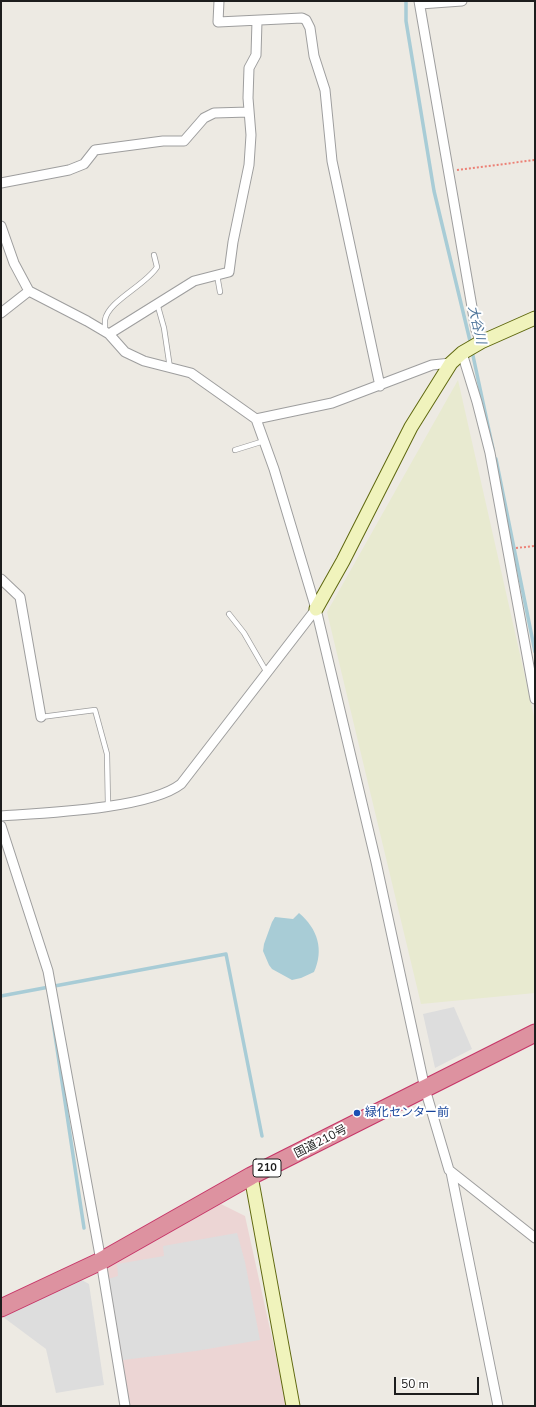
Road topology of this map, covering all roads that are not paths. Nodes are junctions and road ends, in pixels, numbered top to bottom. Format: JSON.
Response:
{"nodes":[{"id":1,"x":219,"y":1,"type":"edge"},
{"id":2,"x":462,"y":1,"type":"edge"},
{"id":3,"x":420,"y":2,"type":"edge"},
{"id":4,"x":257,"y":21,"type":"junction"},
{"id":5,"x":249,"y":112,"type":"junction"},
{"id":6,"x":1,"y":183,"type":"edge"},
{"id":7,"x":1,"y":226,"type":"edge"},
{"id":8,"x":154,"y":255,"type":"dead end"},
{"id":9,"x":217,"y":275,"type":"junction"},
{"id":10,"x":29,"y":291,"type":"junction"},
{"id":11,"x":220,"y":292,"type":"dead end"},
{"id":12,"x":157,"y":303,"type":"junction"},
{"id":13,"x":1,"y":313,"type":"edge"},
{"id":14,"x":535,"y":318,"type":"edge"},
{"id":15,"x":107,"y":333,"type":"junction"},
{"id":16,"x":481,"y":342,"type":"junction"},
{"id":17,"x":462,"y":353,"type":"junction"},
{"id":18,"x":451,"y":363,"type":"junction"},
{"id":19,"x":170,"y":368,"type":"junction"},
{"id":20,"x":380,"y":386,"type":"junction"},
{"id":21,"x":256,"y":419,"type":"junction"},
{"id":22,"x":265,"y":441,"type":"junction"},
{"id":23,"x":235,"y":450,"type":"dead end"},
{"id":24,"x":1,"y":579,"type":"edge"},
{"id":25,"x":316,"y":609,"type":"junction"},
{"id":26,"x":229,"y":614,"type":"dead end"},
{"id":27,"x":266,"y":671,"type":"junction"},
{"id":28,"x":535,"y":699,"type":"edge"},
{"id":29,"x":41,"y":717,"type":"joint"},
{"id":30,"x":108,"y":806,"type":"junction"},
{"id":31,"x":1,"y":816,"type":"edge"},
{"id":32,"x":1,"y":826,"type":"edge"},
{"id":33,"x":535,"y":1033,"type":"edge"},
{"id":34,"x":425,"y":1089,"type":"junction"},
{"id":35,"x":451,"y":1172,"type":"junction"},
{"id":36,"x":251,"y":1176,"type":"junction"},
{"id":37,"x":535,"y":1238,"type":"edge"},
{"id":38,"x":101,"y":1261,"type":"junction"},
{"id":39,"x":1,"y":1308,"type":"edge"},
{"id":40,"x":125,"y":1406,"type":"edge"},
{"id":41,"x":293,"y":1406,"type":"edge"},
{"id":42,"x":498,"y":1406,"type":"edge"}],
"edges":[{"from":1,"to":4,"type":"street"},
{"from":2,"to":3,"type":"street"},
{"from":3,"to":16,"type":"street"},
{"from":4,"to":5,"type":"street"},
{"from":4,"to":20,"type":"street"},
{"from":5,"to":6,"type":"street"},
{"from":5,"to":9,"type":"street"},
{"from":7,"to":10,"type":"street"},
{"from":8,"to":15,"type":"lane"},
{"from":9,"to":11,"type":"lane"},
{"from":9,"to":12,"type":"street"},
{"from":10,"to":13,"type":"street"},
{"from":10,"to":15,"type":"street"},
{"from":12,"to":15,"type":"street"},
{"from":12,"to":19,"type":"lane"},
{"from":14,"to":16,"type":"street"},
{"from":15,"to":19,"type":"street"},
{"from":16,"to":17,"type":"street"},
{"from":17,"to":18,"type":"street"},
{"from":17,"to":28,"type":"street"},
{"from":18,"to":20,"type":"street"},
{"from":18,"to":25,"type":"street"},
{"from":19,"to":21,"type":"street"},
{"from":20,"to":21,"type":"street"},
{"from":21,"to":22,"type":"street"},
{"from":22,"to":23,"type":"lane"},
{"from":22,"to":25,"type":"street"},
{"from":24,"to":29,"type":"street"},
{"from":25,"to":27,"type":"street"},
{"from":25,"to":34,"type":"street"},
{"from":26,"to":27,"type":"lane"},
{"from":27,"to":30,"type":"street"},
{"from":29,"to":30,"type":"lane"},
{"from":30,"to":31,"type":"street"},
{"from":32,"to":38,"type":"street"},
{"from":33,"to":34,"type":"highway","name":"国道210号","number":"210"},
{"from":34,"to":35,"type":"street"},
{"from":34,"to":36,"type":"highway","name":"国道210号","number":"210"},
{"from":35,"to":37,"type":"street"},
{"from":35,"to":42,"type":"street"},
{"from":36,"to":38,"type":"highway","name":"国道210号","number":"210"},
{"from":36,"to":41,"type":"street"},
{"from":38,"to":39,"type":"highway","name":"国道210号","number":"210"},
{"from":38,"to":40,"type":"street"}]}
